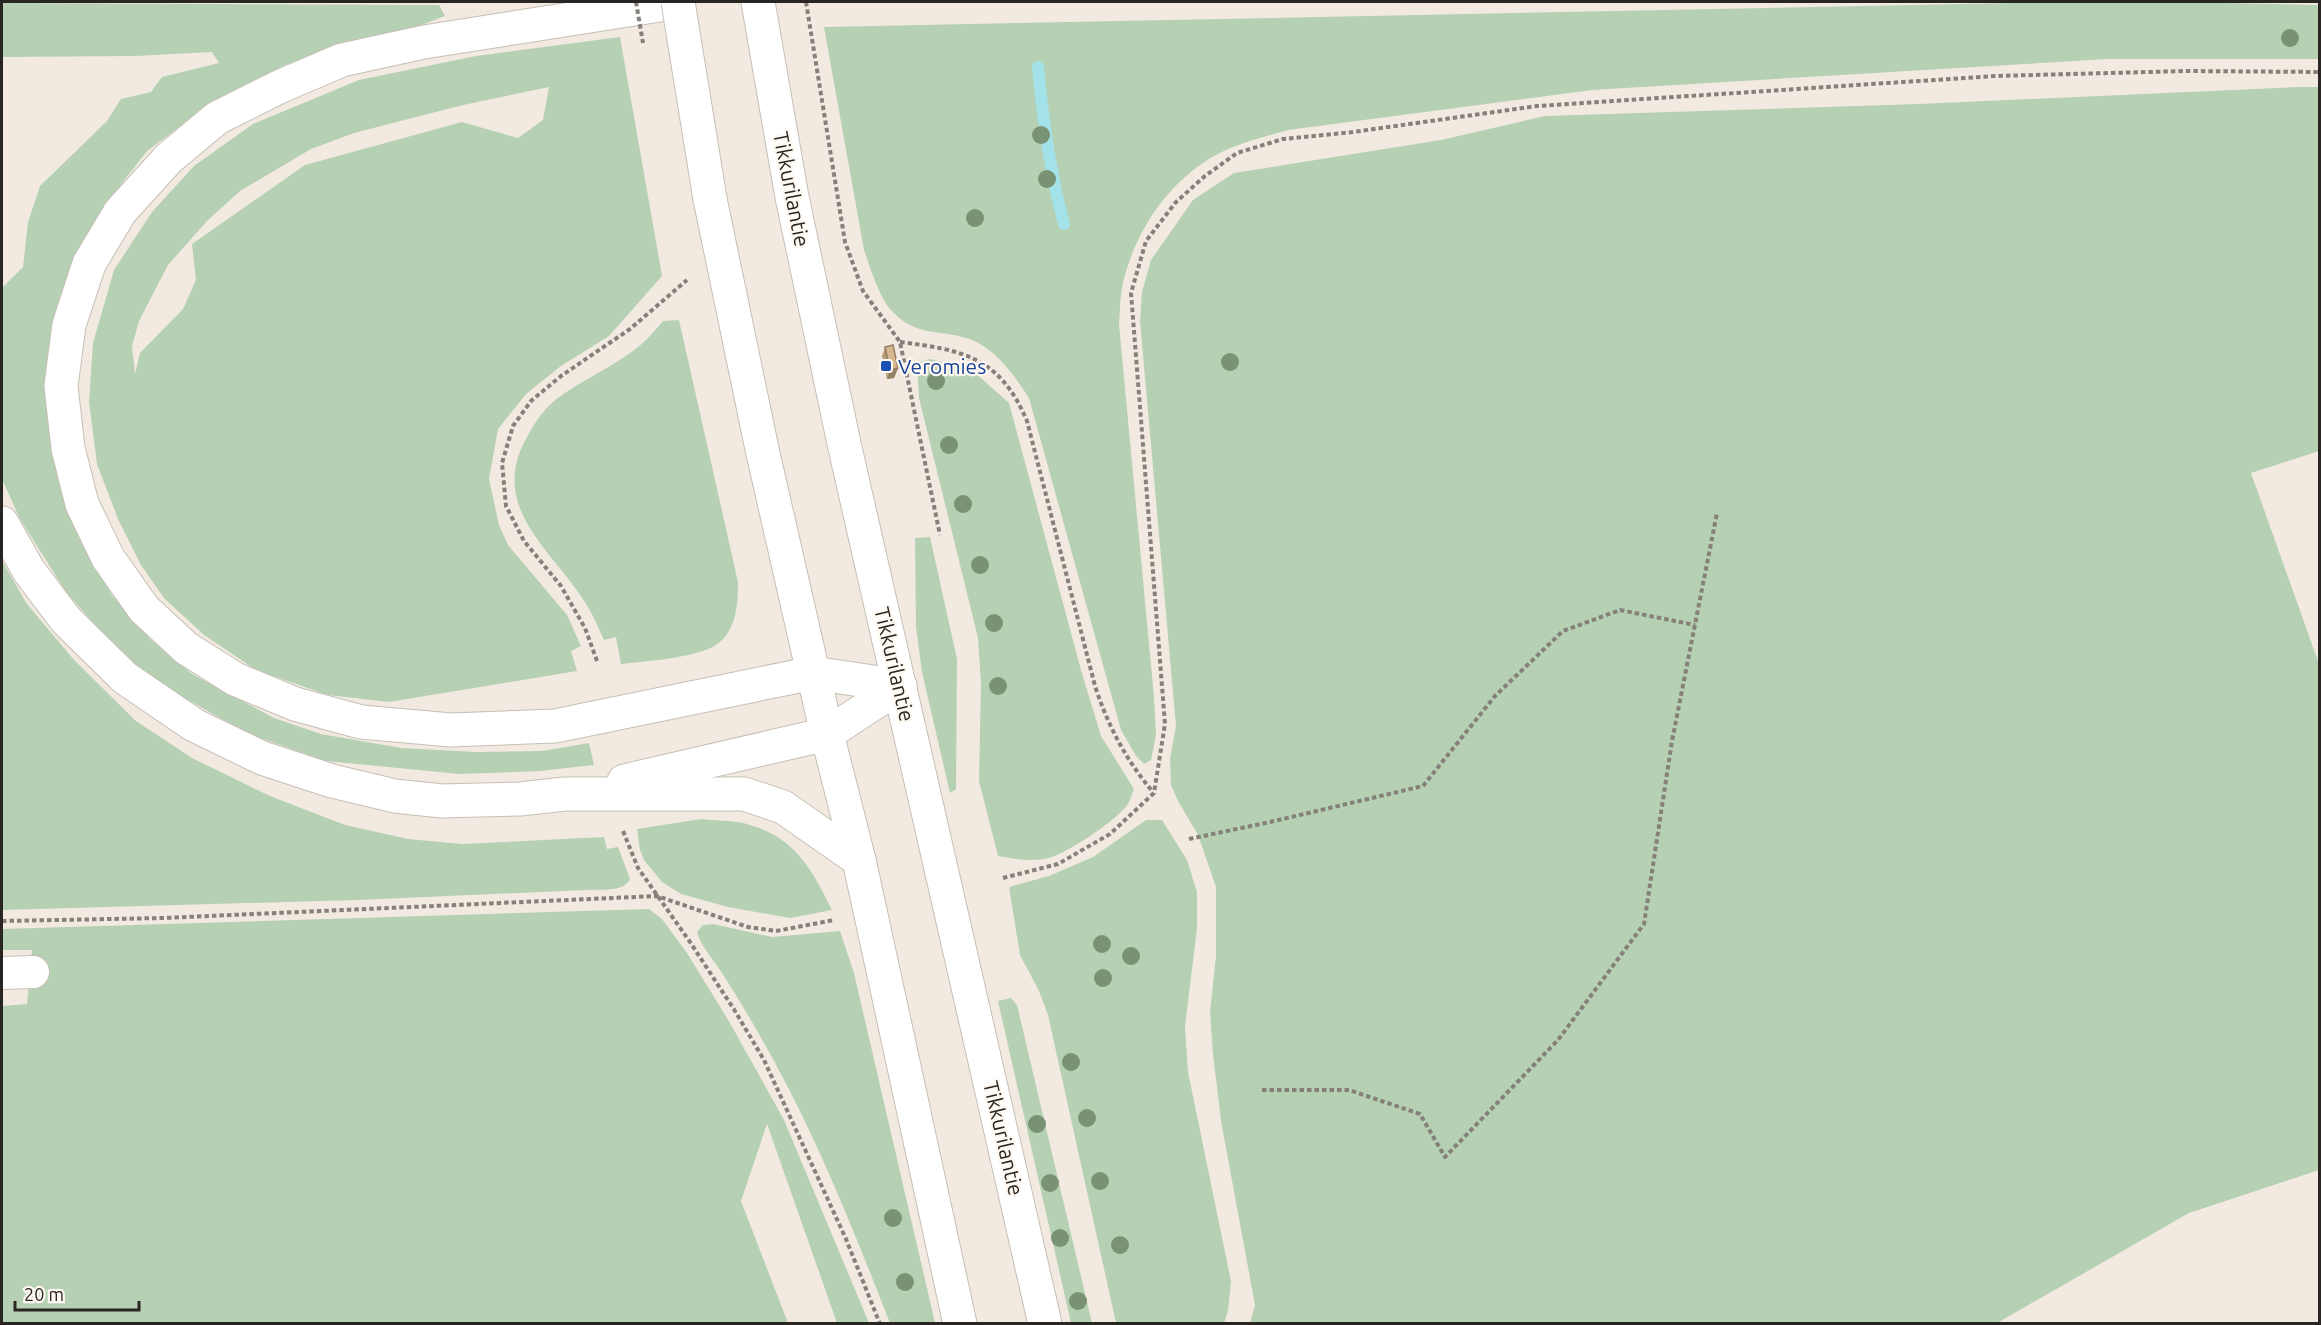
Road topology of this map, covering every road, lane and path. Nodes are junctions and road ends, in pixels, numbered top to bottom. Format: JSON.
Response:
{"nodes":[{"id":1,"x":678,"y":2,"type":"edge"},
{"id":2,"x":758,"y":2,"type":"edge"},
{"id":3,"x":806,"y":2,"type":"edge"},
{"id":4,"x":2319,"y":72,"type":"edge"},
{"id":5,"x":687,"y":279,"type":"dead end"},
{"id":6,"x":900,"y":342,"type":"junction"},
{"id":7,"x":1717,"y":513,"type":"dead end"},
{"id":8,"x":2,"y":523,"type":"edge"},
{"id":9,"x":940,"y":535,"type":"dead end"},
{"id":10,"x":1695,"y":625,"type":"junction"},
{"id":11,"x":597,"y":661,"type":"dead end"},
{"id":12,"x":813,"y":673,"type":"junction"},
{"id":13,"x":900,"y":686,"type":"junction"},
{"id":14,"x":827,"y":734,"type":"junction"},
{"id":15,"x":1154,"y":793,"type":"junction"},
{"id":16,"x":566,"y":794,"type":"junction"},
{"id":17,"x":621,"y":828,"type":"dead end"},
{"id":18,"x":1189,"y":839,"type":"dead end"},
{"id":19,"x":858,"y":860,"type":"junction"},
{"id":20,"x":1003,"y":878,"type":"dead end"},
{"id":21,"x":657,"y":896,"type":"junction"},
{"id":22,"x":837,"y":919,"type":"dead end"},
{"id":23,"x":2,"y":921,"type":"edge"},
{"id":24,"x":33,"y":972,"type":"dead end"},
{"id":25,"x":2,"y":973,"type":"edge"},
{"id":26,"x":1262,"y":1090,"type":"dead end"},
{"id":27,"x":880,"y":1323,"type":"edge"},
{"id":28,"x":960,"y":1323,"type":"edge"},
{"id":29,"x":1045,"y":1323,"type":"edge"}],
"edges":[{"from":1,"to":12,"type":"main road","bridge":true},
{"from":1,"to":12,"type":"main road"},
{"from":2,"to":13,"type":"main road","name":"Tikkurilantie"},
{"from":3,"to":6,"type":"path"},
{"from":4,"to":15,"type":"path"},
{"from":5,"to":11,"type":"path"},
{"from":6,"to":9,"type":"path"},
{"from":6,"to":15,"type":"path"},
{"from":7,"to":10,"type":"path"},
{"from":8,"to":16,"type":"main road"},
{"from":10,"to":18,"type":"path"},
{"from":10,"to":26,"type":"path"},
{"from":12,"to":13,"type":"main road"},
{"from":12,"to":14,"type":"main road"},
{"from":13,"to":14,"type":"main road"},
{"from":13,"to":29,"type":"main road","name":"Tikkurilantie"},
{"from":14,"to":16,"type":"main road"},
{"from":14,"to":19,"type":"main road"},
{"from":15,"to":20,"type":"path"},
{"from":16,"to":19,"type":"main road"},
{"from":17,"to":21,"type":"path"},
{"from":19,"to":28,"type":"main road"},
{"from":21,"to":22,"type":"path"},
{"from":21,"to":23,"type":"path"},
{"from":21,"to":27,"type":"path"},
{"from":24,"to":25,"type":"street"}]}
